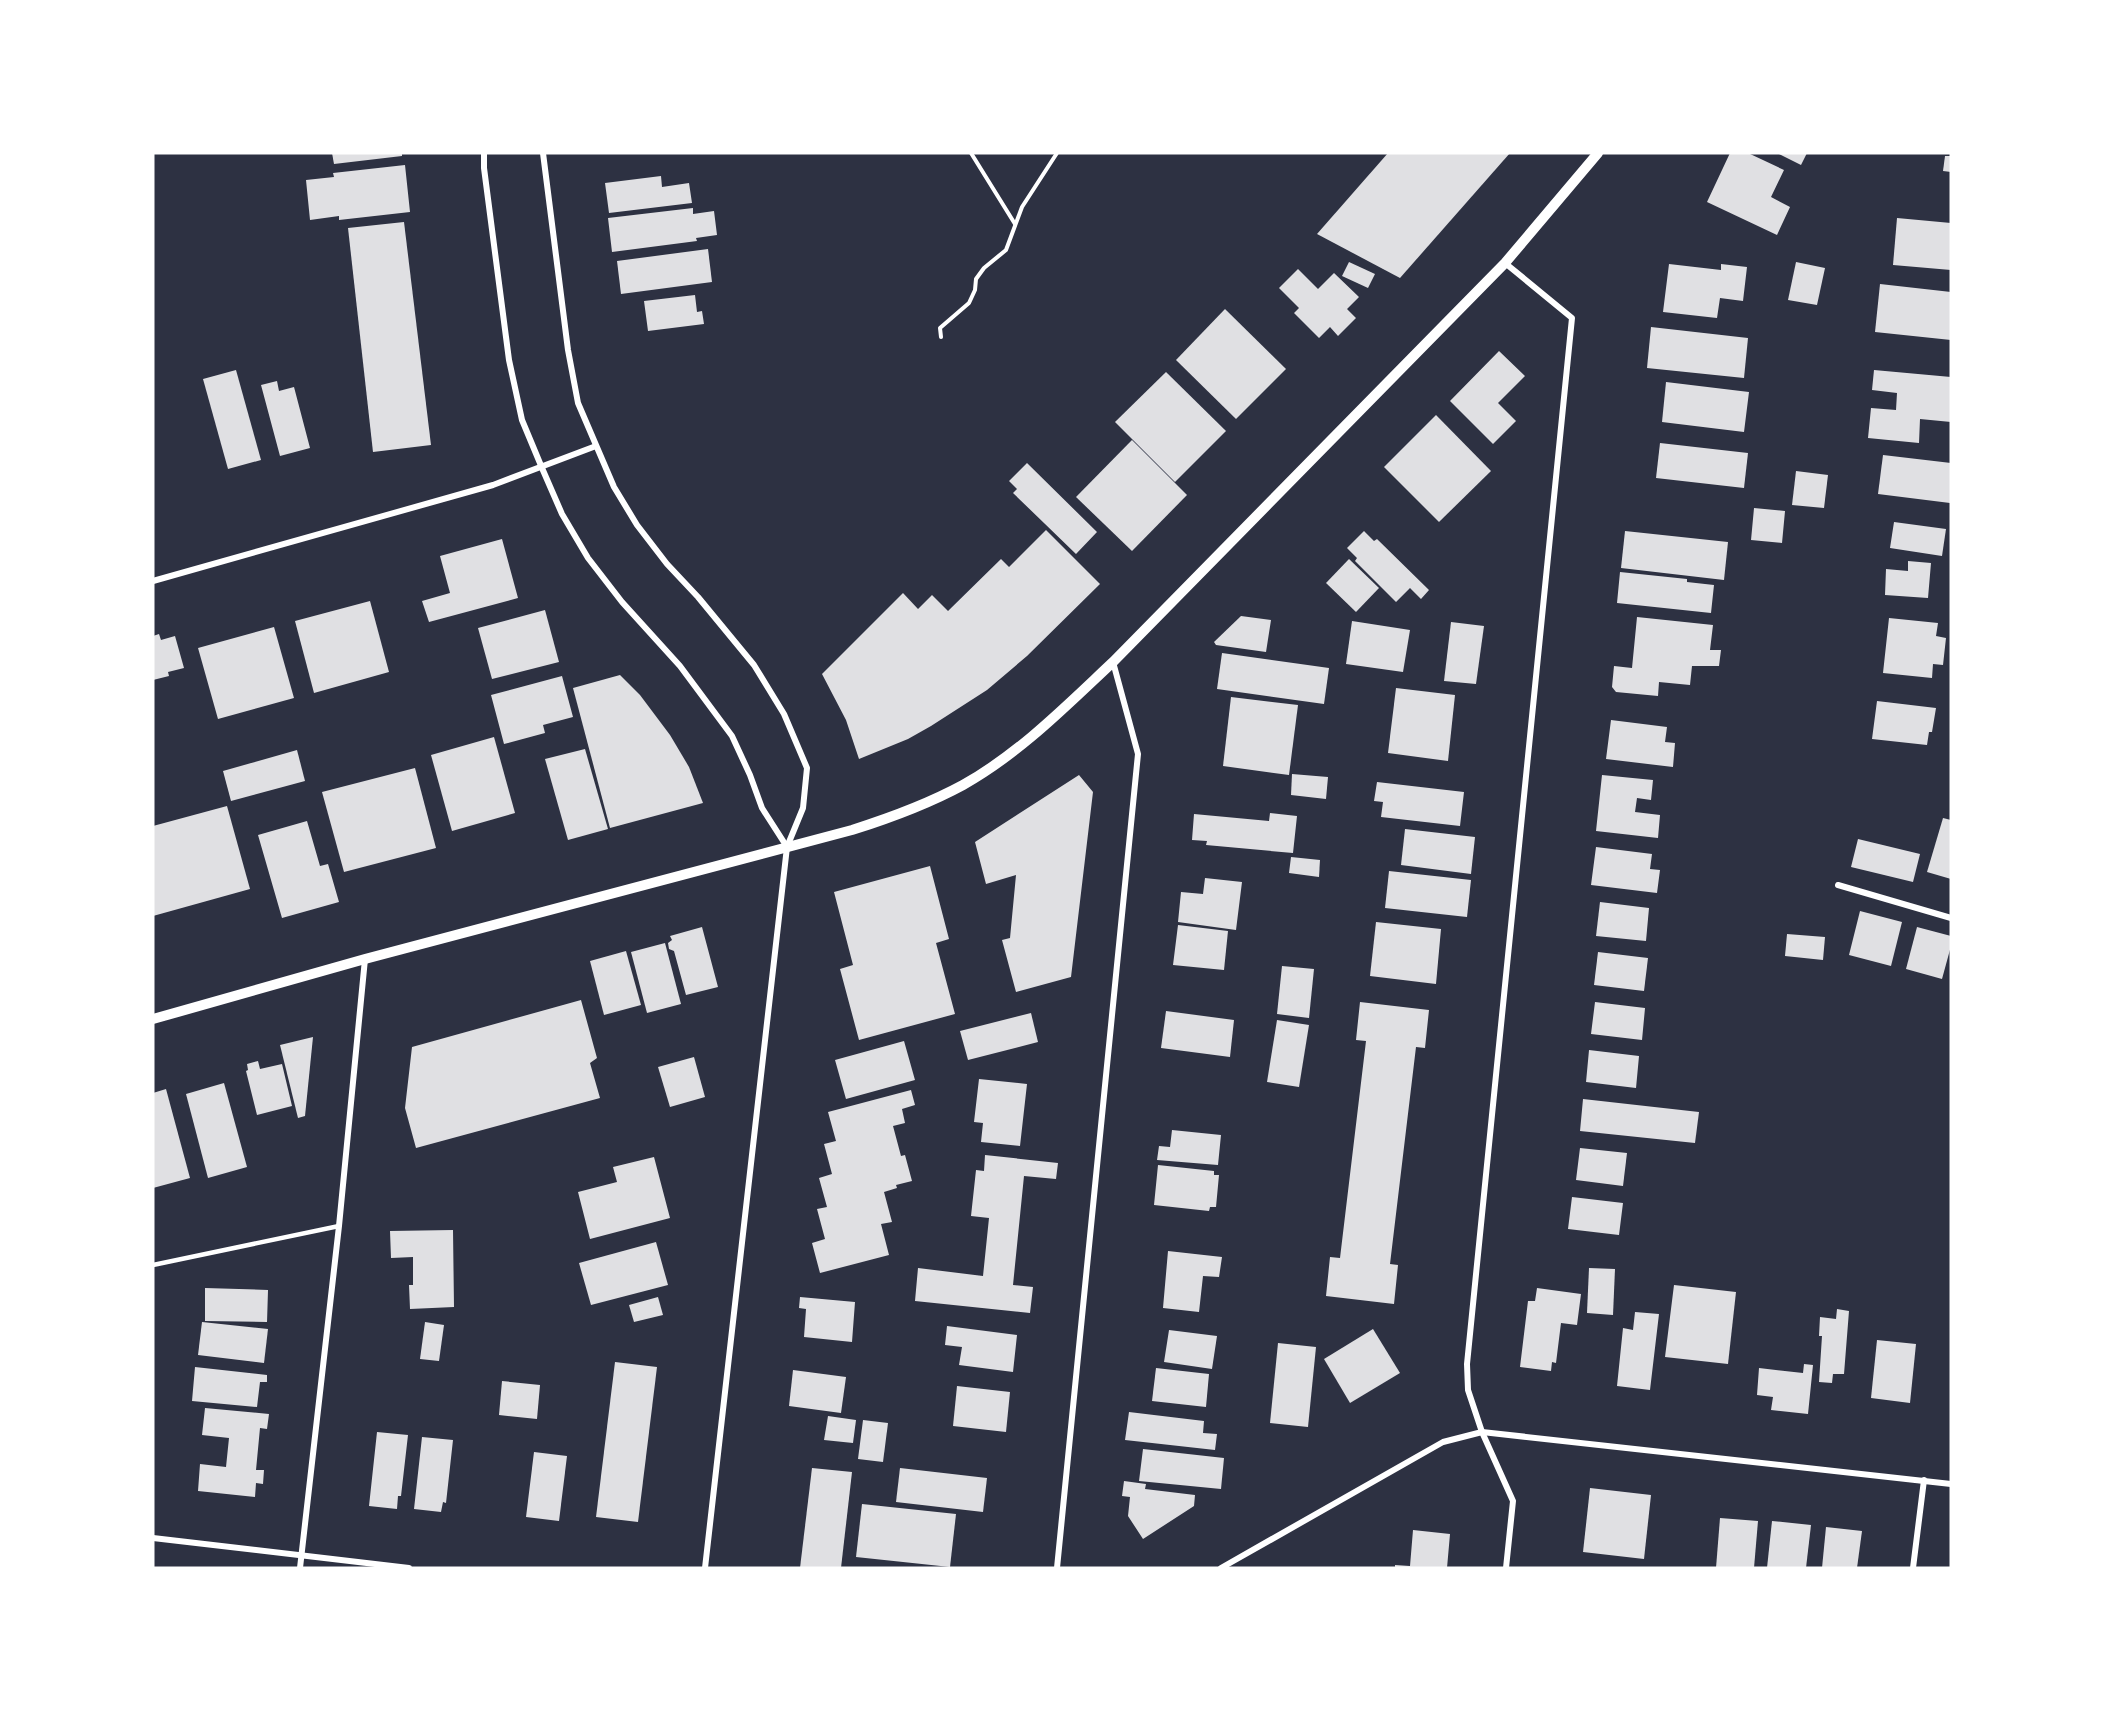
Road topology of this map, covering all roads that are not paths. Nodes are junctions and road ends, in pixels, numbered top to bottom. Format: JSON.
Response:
{"nodes":[{"id":1,"x":484,"y":153,"type":"edge"},
{"id":2,"x":543,"y":153,"type":"edge"},
{"id":3,"x":1598,"y":153,"type":"edge"},
{"id":4,"x":1505,"y":263,"type":"junction"},
{"id":5,"x":596,"y":446,"type":"junction"},
{"id":6,"x":542,"y":468,"type":"junction"},
{"id":7,"x":153,"y":581,"type":"edge"},
{"id":8,"x":1113,"y":662,"type":"junction"},
{"id":9,"x":787,"y":847,"type":"junction"},
{"id":10,"x":1838,"y":885,"type":"dead end"},
{"id":11,"x":1951,"y":918,"type":"edge"},
{"id":12,"x":365,"y":959,"type":"junction"},
{"id":13,"x":153,"y":1019,"type":"edge"},
{"id":14,"x":339,"y":1226,"type":"junction"},
{"id":15,"x":153,"y":1265,"type":"edge"},
{"id":16,"x":1482,"y":1432,"type":"junction"},
{"id":17,"x":1924,"y":1480,"type":"junction"},
{"id":18,"x":1951,"y":1484,"type":"edge"},
{"id":19,"x":153,"y":1538,"type":"edge"},
{"id":20,"x":302,"y":1556,"type":"junction"},
{"id":21,"x":300,"y":1568,"type":"edge"},
{"id":22,"x":409,"y":1568,"type":"edge"},
{"id":23,"x":705,"y":1568,"type":"edge"},
{"id":24,"x":1057,"y":1568,"type":"edge"},
{"id":25,"x":1221,"y":1568,"type":"edge"},
{"id":26,"x":1506,"y":1568,"type":"edge"},
{"id":27,"x":1913,"y":1568,"type":"edge"}],
"edges":[{"from":1,"to":6,"type":"street"},
{"from":2,"to":5,"type":"street"},
{"from":3,"to":4,"type":"street"},
{"from":4,"to":8,"type":"street"},
{"from":4,"to":16,"type":"street"},
{"from":5,"to":6,"type":"street"},
{"from":5,"to":9,"type":"street"},
{"from":6,"to":7,"type":"street"},
{"from":6,"to":9,"type":"street"},
{"from":8,"to":9,"type":"street"},
{"from":8,"to":24,"type":"street"},
{"from":9,"to":12,"type":"street"},
{"from":9,"to":23,"type":"street"},
{"from":10,"to":11,"type":"street"},
{"from":12,"to":13,"type":"street"},
{"from":12,"to":14,"type":"street"},
{"from":14,"to":15,"type":"lane"},
{"from":14,"to":20,"type":"street"},
{"from":16,"to":17,"type":"street"},
{"from":16,"to":25,"type":"street"},
{"from":16,"to":26,"type":"street"},
{"from":17,"to":18,"type":"street"},
{"from":17,"to":27,"type":"street"},
{"from":19,"to":20,"type":"street"},
{"from":20,"to":21,"type":"street"},
{"from":20,"to":22,"type":"street"}]}
